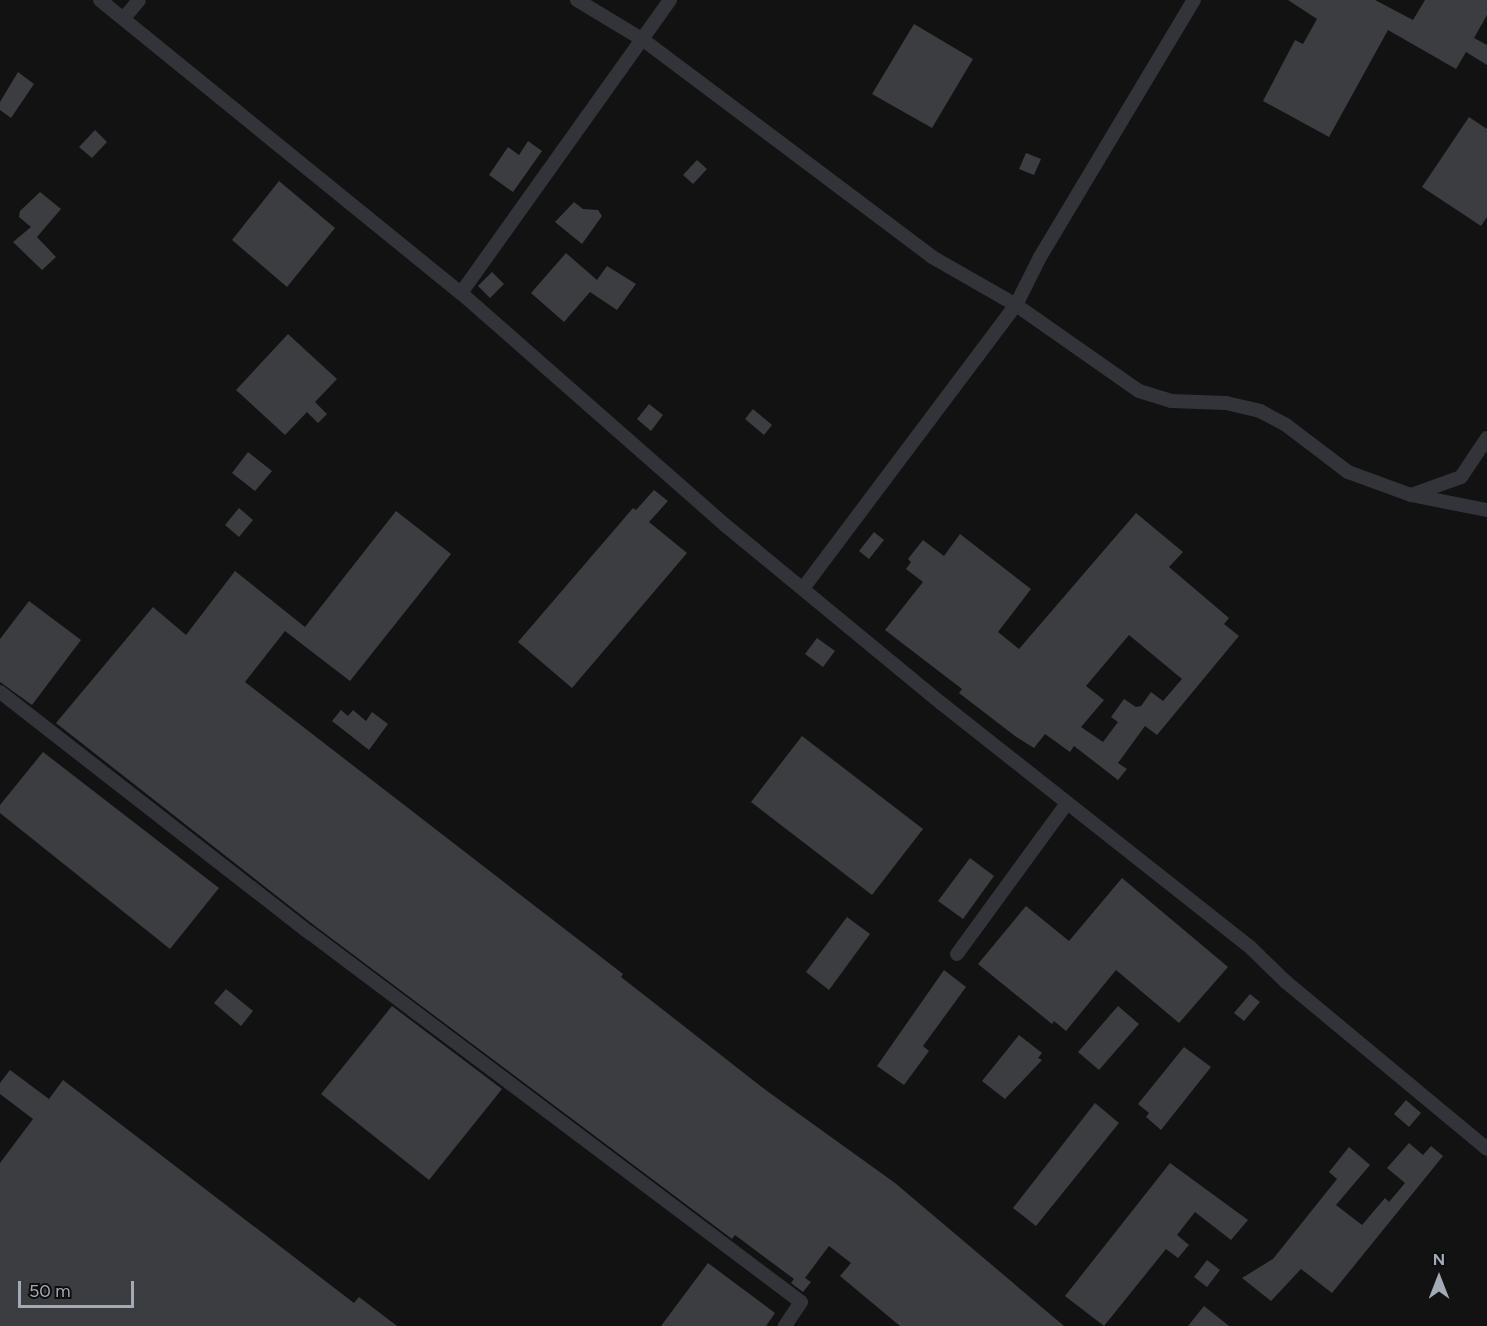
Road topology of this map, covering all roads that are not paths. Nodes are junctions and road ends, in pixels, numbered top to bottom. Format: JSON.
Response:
{"nodes":[{"id":1,"x":100,"y":0,"type":"edge"},
{"id":2,"x":139,"y":0,"type":"edge"},
{"id":3,"x":577,"y":0,"type":"edge"},
{"id":4,"x":670,"y":0,"type":"edge"},
{"id":5,"x":1194,"y":0,"type":"edge"},
{"id":6,"x":124,"y":18,"type":"junction"},
{"id":7,"x":642,"y":39,"type":"junction"},
{"id":8,"x":461,"y":294,"type":"junction"},
{"id":9,"x":1016,"y":305,"type":"junction"},
{"id":10,"x":1487,"y":438,"type":"edge"},
{"id":11,"x":1411,"y":495,"type":"junction"},
{"id":12,"x":1487,"y":510,"type":"edge"},
{"id":13,"x":804,"y":587,"type":"junction"},
{"id":14,"x":0,"y":692,"type":"edge"},
{"id":15,"x":1067,"y":803,"type":"junction"},
{"id":16,"x":957,"y":954,"type":"dead end"},
{"id":17,"x":1487,"y":1149,"type":"edge"},
{"id":18,"x":785,"y":1326,"type":"edge"}],
"edges":[{"from":1,"to":6,"type":"street"},
{"from":2,"to":6,"type":"street"},
{"from":3,"to":7,"type":"street"},
{"from":4,"to":7,"type":"street"},
{"from":5,"to":9,"type":"street"},
{"from":6,"to":8,"type":"street"},
{"from":7,"to":8,"type":"street"},
{"from":7,"to":9,"type":"street"},
{"from":8,"to":13,"type":"street"},
{"from":9,"to":11,"type":"street"},
{"from":9,"to":13,"type":"street"},
{"from":10,"to":11,"type":"street"},
{"from":11,"to":12,"type":"street"},
{"from":13,"to":15,"type":"street"},
{"from":14,"to":18,"type":"street"},
{"from":15,"to":16,"type":"street"},
{"from":15,"to":17,"type":"street"}]}
